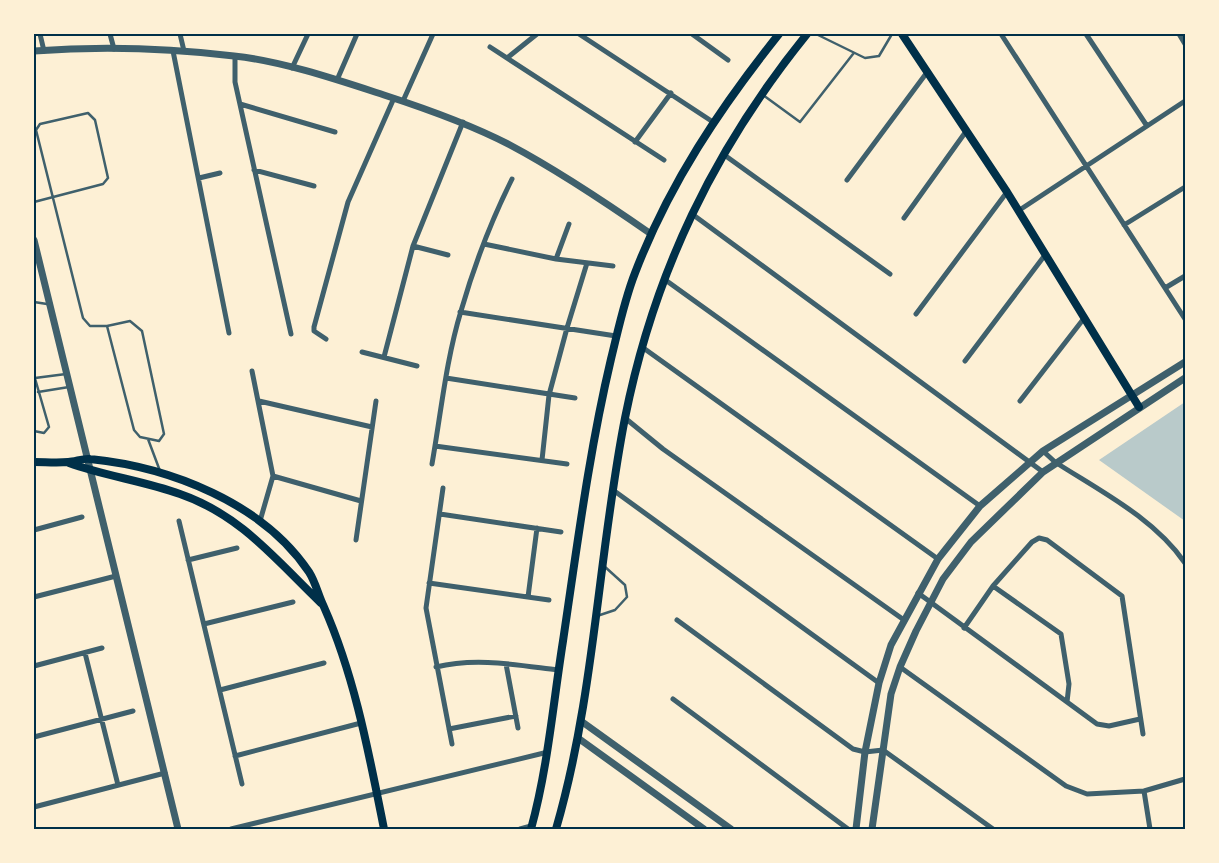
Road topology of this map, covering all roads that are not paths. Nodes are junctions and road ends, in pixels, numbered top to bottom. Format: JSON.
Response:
{"nodes":[{"id":1,"x":40,"y":34,"type":"edge"},
{"id":2,"x":110,"y":34,"type":"edge"},
{"id":3,"x":180,"y":34,"type":"edge"},
{"id":4,"x":308,"y":34,"type":"edge"},
{"id":5,"x":357,"y":34,"type":"edge"},
{"id":6,"x":433,"y":34,"type":"edge"},
{"id":7,"x":537,"y":34,"type":"edge"},
{"id":8,"x":579,"y":34,"type":"edge"},
{"id":9,"x":692,"y":34,"type":"edge"},
{"id":10,"x":779,"y":34,"type":"edge"},
{"id":11,"x":807,"y":34,"type":"edge"},
{"id":12,"x":816,"y":34,"type":"edge"},
{"id":13,"x":892,"y":34,"type":"edge"},
{"id":14,"x":902,"y":34,"type":"edge"},
{"id":15,"x":1001,"y":34,"type":"edge"},
{"id":16,"x":1086,"y":34,"type":"edge"},
{"id":17,"x":1179,"y":34,"type":"edge"},
{"id":18,"x":1185,"y":44,"type":"edge"},
{"id":19,"x":490,"y":47,"type":"dead end"},
{"id":20,"x":114,"y":49,"type":"junction"},
{"id":21,"x":34,"y":51,"type":"edge"},
{"id":22,"x":44,"y":51,"type":"junction"},
{"id":23,"x":173,"y":51,"type":"junction"},
{"id":24,"x":184,"y":51,"type":"junction"},
{"id":25,"x":853,"y":54,"type":"junction"},
{"id":26,"x":235,"y":56,"type":"junction"},
{"id":27,"x":507,"y":58,"type":"junction"},
{"id":28,"x":728,"y":60,"type":"dead end"},
{"id":29,"x":292,"y":68,"type":"junction"},
{"id":30,"x":928,"y":71,"type":"junction"},
{"id":31,"x":337,"y":80,"type":"junction"},
{"id":32,"x":671,"y":93,"type":"junction"},
{"id":33,"x":762,"y":94,"type":"junction"},
{"id":34,"x":394,"y":98,"type":"junction"},
{"id":35,"x":404,"y":101,"type":"junction"},
{"id":36,"x":1185,"y":101,"type":"edge"},
{"id":37,"x":240,"y":104,"type":"junction"},
{"id":38,"x":463,"y":122,"type":"junction"},
{"id":39,"x":713,"y":122,"type":"junction"},
{"id":40,"x":1147,"y":126,"type":"junction"},
{"id":41,"x":967,"y":130,"type":"junction"},
{"id":42,"x":335,"y":132,"type":"dead end"},
{"id":43,"x":635,"y":142,"type":"junction"},
{"id":44,"x":723,"y":154,"type":"junction"},
{"id":45,"x":664,"y":160,"type":"dead end"},
{"id":46,"x":1085,"y":166,"type":"junction"},
{"id":47,"x":254,"y":170,"type":"junction"},
{"id":48,"x":220,"y":174,"type":"dead end"},
{"id":49,"x":199,"y":178,"type":"junction"},
{"id":50,"x":512,"y":179,"type":"dead end"},
{"id":51,"x":847,"y":180,"type":"dead end"},
{"id":52,"x":314,"y":186,"type":"dead end"},
{"id":53,"x":1185,"y":187,"type":"edge"},
{"id":54,"x":1007,"y":192,"type":"junction"},
{"id":55,"x":51,"y":197,"type":"junction"},
{"id":56,"x":34,"y":202,"type":"edge"},
{"id":57,"x":1018,"y":211,"type":"junction"},
{"id":58,"x":691,"y":214,"type":"junction"},
{"id":59,"x":904,"y":218,"type":"dead end"},
{"id":60,"x":569,"y":224,"type":"dead end"},
{"id":61,"x":1124,"y":225,"type":"junction"},
{"id":62,"x":651,"y":234,"type":"junction"},
{"id":63,"x":34,"y":240,"type":"edge"},
{"id":64,"x":484,"y":244,"type":"junction"},
{"id":65,"x":413,"y":246,"type":"junction"},
{"id":66,"x":1045,"y":255,"type":"junction"},
{"id":67,"x":448,"y":256,"type":"dead end"},
{"id":68,"x":556,"y":259,"type":"junction"},
{"id":69,"x":587,"y":263,"type":"junction"},
{"id":70,"x":613,"y":266,"type":"dead end"},
{"id":71,"x":890,"y":274,"type":"dead end"},
{"id":72,"x":1185,"y":276,"type":"edge"},
{"id":73,"x":663,"y":279,"type":"junction"},
{"id":74,"x":1165,"y":288,"type":"junction"},
{"id":75,"x":34,"y":302,"type":"edge"},
{"id":76,"x":50,"y":304,"type":"junction"},
{"id":77,"x":460,"y":312,"type":"junction"},
{"id":78,"x":916,"y":314,"type":"dead end"},
{"id":79,"x":1085,"y":317,"type":"junction"},
{"id":80,"x":1185,"y":319,"type":"edge"},
{"id":81,"x":107,"y":326,"type":"junction"},
{"id":82,"x":566,"y":328,"type":"junction"},
{"id":83,"x":229,"y":333,"type":"dead end"},
{"id":84,"x":291,"y":334,"type":"dead end"},
{"id":85,"x":616,"y":336,"type":"junction"},
{"id":86,"x":326,"y":339,"type":"dead end"},
{"id":87,"x":642,"y":347,"type":"junction"},
{"id":88,"x":362,"y":352,"type":"dead end"},
{"id":89,"x":384,"y":357,"type":"junction"},
{"id":90,"x":965,"y":361,"type":"dead end"},
{"id":91,"x":1185,"y":362,"type":"edge"},
{"id":92,"x":417,"y":366,"type":"dead end"},
{"id":93,"x":252,"y":371,"type":"dead end"},
{"id":94,"x":68,"y":374,"type":"junction"},
{"id":95,"x":34,"y":377,"type":"edge"},
{"id":96,"x":446,"y":378,"type":"junction"},
{"id":97,"x":1185,"y":378,"type":"edge"},
{"id":98,"x":71,"y":387,"type":"junction"},
{"id":99,"x":38,"y":392,"type":"junction"},
{"id":100,"x":549,"y":395,"type":"junction"},
{"id":101,"x":1132,"y":397,"type":"junction"},
{"id":102,"x":575,"y":398,"type":"dead end"},
{"id":103,"x":259,"y":401,"type":"junction"},
{"id":104,"x":376,"y":401,"type":"dead end"},
{"id":105,"x":1020,"y":401,"type":"dead end"},
{"id":106,"x":1139,"y":407,"type":"junction"},
{"id":107,"x":625,"y":418,"type":"junction"},
{"id":108,"x":372,"y":427,"type":"junction"},
{"id":109,"x":34,"y":431,"type":"edge"},
{"id":110,"x":148,"y":440,"type":"junction"},
{"id":111,"x":435,"y":446,"type":"junction"},
{"id":112,"x":1043,"y":451,"type":"junction"},
{"id":113,"x":88,"y":458,"type":"junction"},
{"id":114,"x":542,"y":460,"type":"junction"},
{"id":115,"x":34,"y":462,"type":"edge"},
{"id":116,"x":68,"y":462,"type":"junction"},
{"id":117,"x":1031,"y":462,"type":"junction"},
{"id":118,"x":1055,"y":462,"type":"junction"},
{"id":119,"x":432,"y":464,"type":"dead end"},
{"id":120,"x":567,"y":464,"type":"dead end"},
{"id":121,"x":90,"y":471,"type":"junction"},
{"id":122,"x":161,"y":472,"type":"junction"},
{"id":123,"x":1042,"y":472,"type":"junction"},
{"id":124,"x":273,"y":476,"type":"junction"},
{"id":125,"x":443,"y":488,"type":"dead end"},
{"id":126,"x":613,"y":490,"type":"junction"},
{"id":127,"x":361,"y":501,"type":"junction"},
{"id":128,"x":980,"y":506,"type":"junction"},
{"id":129,"x":440,"y":514,"type":"junction"},
{"id":130,"x":82,"y":517,"type":"dead end"},
{"id":131,"x":179,"y":521,"type":"dead end"},
{"id":132,"x":260,"y":521,"type":"junction"},
{"id":133,"x":536,"y":528,"type":"junction"},
{"id":134,"x":34,"y":530,"type":"edge"},
{"id":135,"x":561,"y":532,"type":"dead end"},
{"id":136,"x":356,"y":540,"type":"dead end"},
{"id":137,"x":238,"y":548,"type":"dead end"},
{"id":138,"x":938,"y":559,"type":"junction"},
{"id":139,"x":188,"y":560,"type":"junction"},
{"id":140,"x":1185,"y":563,"type":"edge"},
{"id":141,"x":603,"y":565,"type":"junction"},
{"id":142,"x":116,"y":576,"type":"junction"},
{"id":143,"x":429,"y":583,"type":"junction"},
{"id":144,"x":993,"y":586,"type":"junction"},
{"id":145,"x":918,"y":593,"type":"junction"},
{"id":146,"x":34,"y":597,"type":"edge"},
{"id":147,"x":528,"y":597,"type":"junction"},
{"id":148,"x":549,"y":600,"type":"dead end"},
{"id":149,"x":293,"y":602,"type":"dead end"},
{"id":150,"x":930,"y":603,"type":"junction"},
{"id":151,"x":322,"y":605,"type":"junction"},
{"id":152,"x":596,"y":616,"type":"junction"},
{"id":153,"x":677,"y":620,"type":"dead end"},
{"id":154,"x":904,"y":620,"type":"junction"},
{"id":155,"x":204,"y":624,"type":"junction"},
{"id":156,"x":964,"y":628,"type":"junction"},
{"id":157,"x":102,"y":648,"type":"dead end"},
{"id":158,"x":84,"y":653,"type":"junction"},
{"id":159,"x":324,"y":663,"type":"dead end"},
{"id":160,"x":506,"y":664,"type":"junction"},
{"id":161,"x":34,"y":666,"type":"edge"},
{"id":162,"x":900,"y":667,"type":"junction"},
{"id":163,"x":436,"y":668,"type":"junction"},
{"id":164,"x":558,"y":670,"type":"junction"},
{"id":165,"x":879,"y":683,"type":"junction"},
{"id":166,"x":220,"y":690,"type":"junction"},
{"id":167,"x":674,"y":699,"type":"dead end"},
{"id":168,"x":1067,"y":702,"type":"junction"},
{"id":169,"x":133,"y":711,"type":"dead end"},
{"id":170,"x":516,"y":716,"type":"junction"},
{"id":171,"x":1140,"y":718,"type":"junction"},
{"id":172,"x":102,"y":720,"type":"junction"},
{"id":173,"x":581,"y":721,"type":"junction"},
{"id":174,"x":361,"y":723,"type":"junction"},
{"id":175,"x":518,"y":728,"type":"dead end"},
{"id":176,"x":449,"y":729,"type":"junction"},
{"id":177,"x":1143,"y":734,"type":"dead end"},
{"id":178,"x":34,"y":737,"type":"edge"},
{"id":179,"x":578,"y":738,"type":"junction"},
{"id":180,"x":452,"y":744,"type":"dead end"},
{"id":181,"x":882,"y":750,"type":"junction"},
{"id":182,"x":548,"y":752,"type":"junction"},
{"id":183,"x":865,"y":752,"type":"junction"},
{"id":184,"x":236,"y":756,"type":"junction"},
{"id":185,"x":164,"y":773,"type":"junction"},
{"id":186,"x":1185,"y":779,"type":"edge"},
{"id":187,"x":242,"y":784,"type":"dead end"},
{"id":188,"x":118,"y":785,"type":"junction"},
{"id":189,"x":1144,"y":791,"type":"junction"},
{"id":190,"x":377,"y":794,"type":"junction"},
{"id":191,"x":34,"y":807,"type":"edge"},
{"id":192,"x":531,"y":828,"type":"edge"},
{"id":193,"x":178,"y":829,"type":"edge"},
{"id":194,"x":231,"y":829,"type":"edge"},
{"id":195,"x":384,"y":829,"type":"edge"},
{"id":196,"x":520,"y":829,"type":"edge"},
{"id":197,"x":556,"y":829,"type":"edge"},
{"id":198,"x":704,"y":829,"type":"edge"},
{"id":199,"x":731,"y":829,"type":"edge"},
{"id":200,"x":848,"y":829,"type":"edge"},
{"id":201,"x":856,"y":829,"type":"edge"},
{"id":202,"x":872,"y":829,"type":"edge"},
{"id":203,"x":993,"y":829,"type":"edge"},
{"id":204,"x":1150,"y":829,"type":"edge"}],
"edges":[{"from":1,"to":22,"type":"street"},
{"from":2,"to":20,"type":"street"},
{"from":3,"to":24,"type":"street"},
{"from":4,"to":29,"type":"street"},
{"from":5,"to":31,"type":"street"},
{"from":6,"to":35,"type":"street"},
{"from":7,"to":27,"type":"street"},
{"from":8,"to":32,"type":"street"},
{"from":9,"to":28,"type":"street"},
{"from":10,"to":39,"type":"main road"},
{"from":11,"to":33,"type":"main road"},
{"from":12,"to":25,"type":"lane"},
{"from":13,"to":25,"type":"lane"},
{"from":14,"to":30,"type":"main road"},
{"from":15,"to":46,"type":"street"},
{"from":16,"to":40,"type":"street"},
{"from":17,"to":18,"type":"street"},
{"from":19,"to":27,"type":"street"},
{"from":20,"to":22,"type":"street"},
{"from":20,"to":23,"type":"street"},
{"from":21,"to":22,"type":"street"},
{"from":23,"to":24,"type":"street"},
{"from":23,"to":49,"type":"street"},
{"from":24,"to":26,"type":"street"},
{"from":25,"to":33,"type":"lane"},
{"from":26,"to":29,"type":"street"},
{"from":26,"to":37,"type":"street"},
{"from":27,"to":43,"type":"street"},
{"from":29,"to":31,"type":"street"},
{"from":30,"to":41,"type":"main road"},
{"from":30,"to":51,"type":"street"},
{"from":31,"to":34,"type":"street"},
{"from":32,"to":39,"type":"street"},
{"from":32,"to":43,"type":"street"},
{"from":33,"to":44,"type":"main road"},
{"from":34,"to":35,"type":"street"},
{"from":34,"to":86,"type":"street"},
{"from":35,"to":38,"type":"street"},
{"from":36,"to":40,"type":"street"},
{"from":37,"to":42,"type":"street"},
{"from":37,"to":47,"type":"street"},
{"from":38,"to":62,"type":"street"},
{"from":38,"to":65,"type":"street"},
{"from":39,"to":62,"type":"main road"},
{"from":40,"to":46,"type":"street"},
{"from":41,"to":54,"type":"main road"},
{"from":41,"to":59,"type":"street"},
{"from":43,"to":45,"type":"street"},
{"from":44,"to":58,"type":"main road"},
{"from":44,"to":71,"type":"street"},
{"from":46,"to":57,"type":"street"},
{"from":46,"to":61,"type":"street"},
{"from":47,"to":52,"type":"street"},
{"from":47,"to":84,"type":"street"},
{"from":48,"to":49,"type":"street"},
{"from":49,"to":83,"type":"street"},
{"from":50,"to":64,"type":"street"},
{"from":53,"to":61,"type":"street"},
{"from":54,"to":57,"type":"main road"},
{"from":54,"to":78,"type":"street"},
{"from":55,"to":55,"type":"lane"},
{"from":55,"to":56,"type":"lane"},
{"from":55,"to":81,"type":"lane"},
{"from":57,"to":66,"type":"main road"},
{"from":58,"to":73,"type":"main road"},
{"from":58,"to":117,"type":"street"},
{"from":60,"to":68,"type":"street"},
{"from":61,"to":74,"type":"street"},
{"from":62,"to":85,"type":"main road"},
{"from":63,"to":76,"type":"street"},
{"from":64,"to":68,"type":"street"},
{"from":64,"to":77,"type":"street"},
{"from":65,"to":67,"type":"street"},
{"from":65,"to":89,"type":"street"},
{"from":66,"to":79,"type":"main road"},
{"from":66,"to":90,"type":"street"},
{"from":68,"to":69,"type":"street"},
{"from":69,"to":70,"type":"street"},
{"from":69,"to":82,"type":"street"},
{"from":72,"to":74,"type":"street"},
{"from":73,"to":87,"type":"main road"},
{"from":73,"to":128,"type":"street"},
{"from":74,"to":80,"type":"street"},
{"from":75,"to":76,"type":"lane"},
{"from":76,"to":94,"type":"street"},
{"from":77,"to":82,"type":"street"},
{"from":77,"to":96,"type":"street"},
{"from":79,"to":101,"type":"main road"},
{"from":79,"to":105,"type":"street"},
{"from":81,"to":110,"type":"lane"},
{"from":81,"to":110,"type":"lane"},
{"from":82,"to":85,"type":"street"},
{"from":82,"to":100,"type":"street"},
{"from":85,"to":164,"type":"main road"},
{"from":87,"to":107,"type":"main road"},
{"from":87,"to":138,"type":"street"},
{"from":88,"to":89,"type":"street"},
{"from":89,"to":92,"type":"street"},
{"from":91,"to":101,"type":"street"},
{"from":93,"to":103,"type":"street"},
{"from":94,"to":95,"type":"lane"},
{"from":94,"to":98,"type":"street"},
{"from":95,"to":99,"type":"lane"},
{"from":96,"to":100,"type":"street"},
{"from":96,"to":111,"type":"street"},
{"from":97,"to":106,"type":"street"},
{"from":98,"to":99,"type":"lane"},
{"from":98,"to":113,"type":"street"},
{"from":99,"to":109,"type":"lane"},
{"from":100,"to":102,"type":"street"},
{"from":100,"to":114,"type":"street"},
{"from":101,"to":106,"type":"main road"},
{"from":101,"to":112,"type":"street"},
{"from":103,"to":108,"type":"street"},
{"from":103,"to":124,"type":"street"},
{"from":104,"to":108,"type":"street"},
{"from":106,"to":118,"type":"street"},
{"from":107,"to":126,"type":"main road"},
{"from":107,"to":154,"type":"street"},
{"from":108,"to":127,"type":"street"},
{"from":110,"to":122,"type":"lane"},
{"from":111,"to":114,"type":"street"},
{"from":111,"to":119,"type":"street"},
{"from":112,"to":117,"type":"street"},
{"from":112,"to":118,"type":"street"},
{"from":113,"to":116,"type":"main road"},
{"from":113,"to":121,"type":"street"},
{"from":113,"to":122,"type":"main road"},
{"from":114,"to":120,"type":"street"},
{"from":115,"to":116,"type":"main road"},
{"from":116,"to":121,"type":"main road"},
{"from":117,"to":123,"type":"street"},
{"from":117,"to":128,"type":"street"},
{"from":118,"to":123,"type":"street"},
{"from":118,"to":140,"type":"street"},
{"from":121,"to":142,"type":"street"},
{"from":121,"to":151,"type":"main road"},
{"from":122,"to":132,"type":"main road"},
{"from":123,"to":150,"type":"street"},
{"from":124,"to":127,"type":"street"},
{"from":124,"to":132,"type":"street"},
{"from":125,"to":129,"type":"street"},
{"from":126,"to":141,"type":"main road"},
{"from":126,"to":165,"type":"street"},
{"from":127,"to":136,"type":"street"},
{"from":128,"to":138,"type":"street"},
{"from":129,"to":133,"type":"street"},
{"from":129,"to":143,"type":"street"},
{"from":130,"to":134,"type":"street"},
{"from":131,"to":139,"type":"street"},
{"from":132,"to":151,"type":"main road"},
{"from":133,"to":135,"type":"street"},
{"from":133,"to":147,"type":"street"},
{"from":137,"to":139,"type":"street"},
{"from":138,"to":145,"type":"street"},
{"from":139,"to":155,"type":"street"},
{"from":141,"to":152,"type":"main road"},
{"from":141,"to":152,"type":"lane"},
{"from":142,"to":146,"type":"street"},
{"from":142,"to":185,"type":"street"},
{"from":143,"to":147,"type":"street"},
{"from":143,"to":163,"type":"street"},
{"from":144,"to":156,"type":"street"},
{"from":144,"to":168,"type":"street"},
{"from":144,"to":171,"type":"street"},
{"from":145,"to":150,"type":"street"},
{"from":145,"to":154,"type":"street"},
{"from":147,"to":148,"type":"street"},
{"from":149,"to":155,"type":"street"},
{"from":150,"to":156,"type":"street"},
{"from":150,"to":162,"type":"street"},
{"from":151,"to":174,"type":"main road"},
{"from":152,"to":173,"type":"main road"},
{"from":153,"to":183,"type":"street"},
{"from":154,"to":165,"type":"street"},
{"from":155,"to":166,"type":"street"},
{"from":156,"to":168,"type":"street"},
{"from":157,"to":158,"type":"street"},
{"from":158,"to":161,"type":"street"},
{"from":158,"to":172,"type":"street"},
{"from":159,"to":166,"type":"street"},
{"from":160,"to":163,"type":"street"},
{"from":160,"to":164,"type":"street"},
{"from":160,"to":170,"type":"street"},
{"from":162,"to":181,"type":"street"},
{"from":162,"to":189,"type":"street"},
{"from":163,"to":176,"type":"street"},
{"from":164,"to":182,"type":"main road"},
{"from":165,"to":183,"type":"street"},
{"from":166,"to":184,"type":"street"},
{"from":167,"to":200,"type":"street"},
{"from":168,"to":171,"type":"street"},
{"from":169,"to":172,"type":"street"},
{"from":170,"to":175,"type":"street"},
{"from":170,"to":176,"type":"street"},
{"from":171,"to":177,"type":"street"},
{"from":172,"to":178,"type":"street"},
{"from":172,"to":188,"type":"street"},
{"from":173,"to":179,"type":"main road"},
{"from":173,"to":199,"type":"street"},
{"from":174,"to":184,"type":"street"},
{"from":174,"to":190,"type":"main road"},
{"from":176,"to":180,"type":"street"},
{"from":179,"to":197,"type":"main road"},
{"from":179,"to":198,"type":"street"},
{"from":181,"to":183,"type":"street"},
{"from":181,"to":202,"type":"street"},
{"from":181,"to":203,"type":"street"},
{"from":182,"to":190,"type":"street"},
{"from":182,"to":192,"type":"main road"},
{"from":183,"to":201,"type":"street"},
{"from":184,"to":187,"type":"street"},
{"from":185,"to":188,"type":"street"},
{"from":185,"to":193,"type":"street"},
{"from":186,"to":189,"type":"street"},
{"from":188,"to":191,"type":"street"},
{"from":189,"to":204,"type":"street"},
{"from":190,"to":194,"type":"street"},
{"from":190,"to":195,"type":"main road"},
{"from":192,"to":196,"type":"street"}]}
